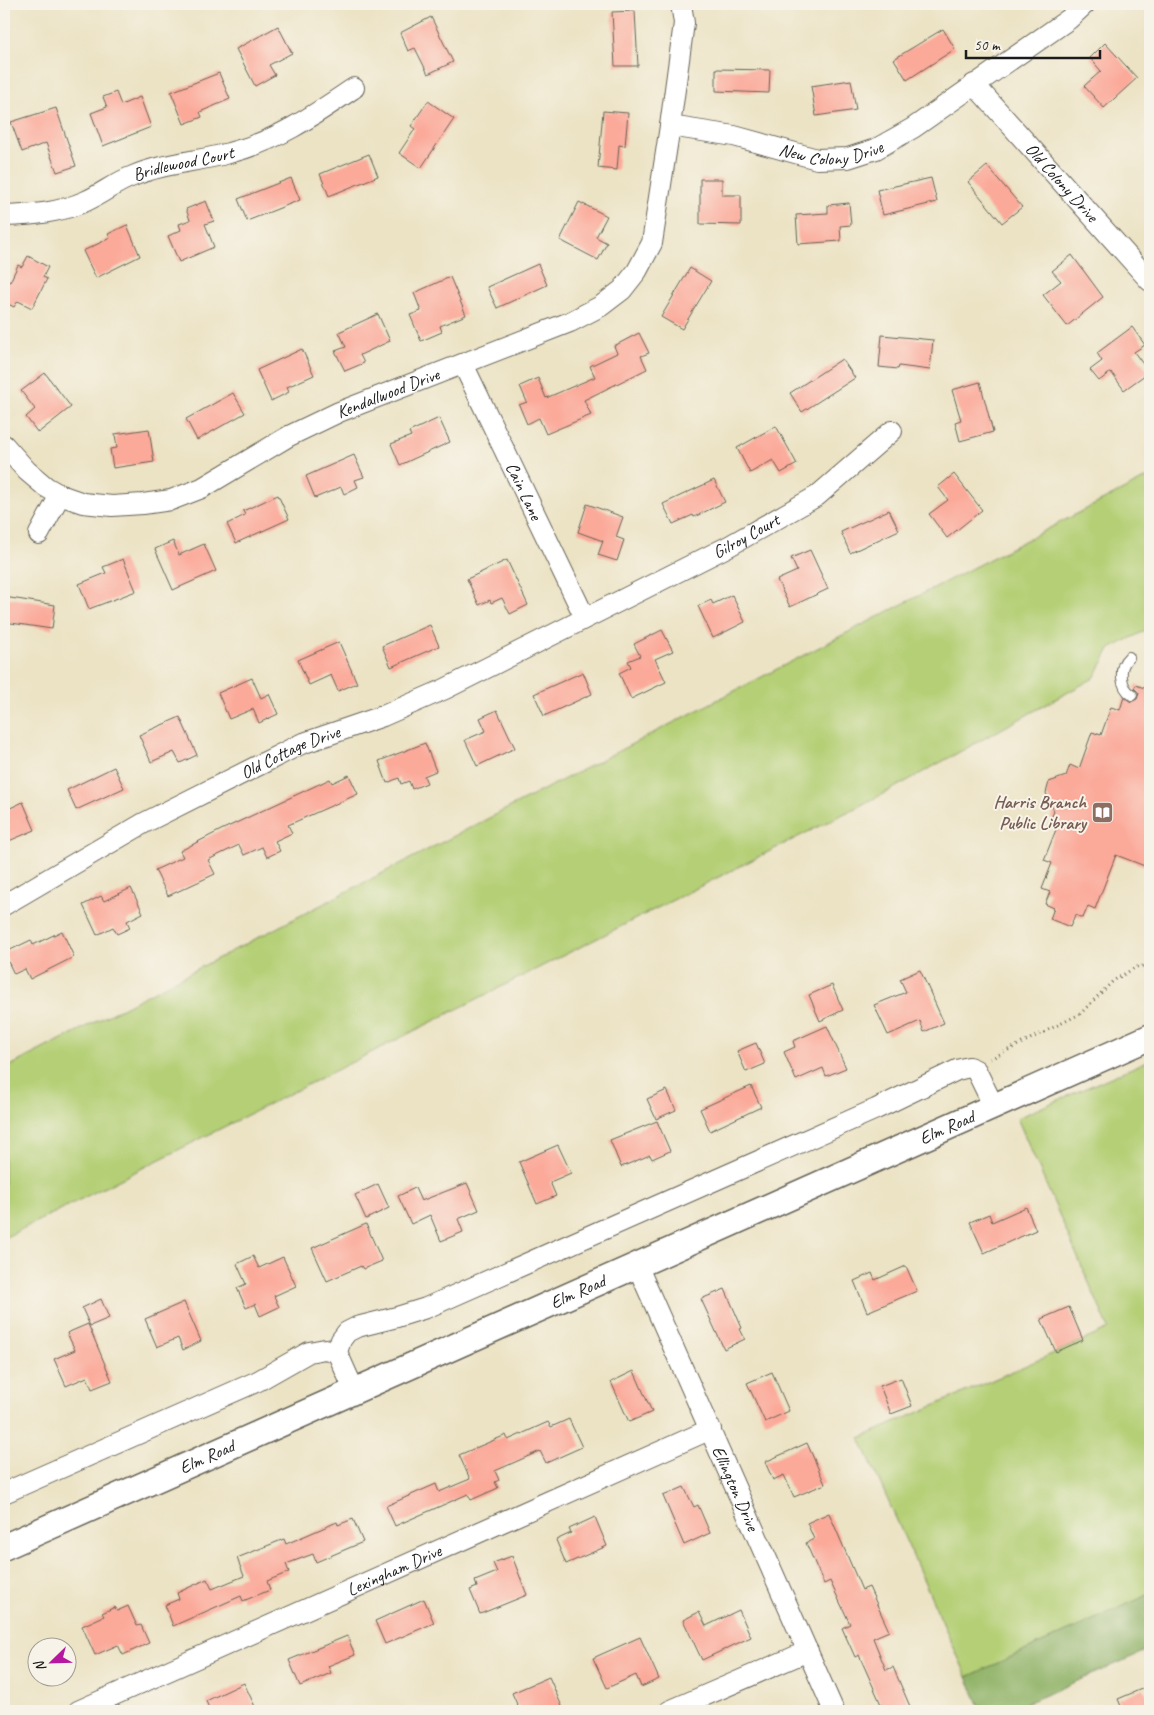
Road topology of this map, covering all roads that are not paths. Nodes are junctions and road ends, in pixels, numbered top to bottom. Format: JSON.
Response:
{"nodes":[{"id":1,"x":681,"y":4,"type":"edge"},
{"id":2,"x":1085,"y":4,"type":"edge"},
{"id":3,"x":974,"y":84,"type":"junction"},
{"id":4,"x":354,"y":88,"type":"dead end"},
{"id":5,"x":670,"y":126,"type":"junction"},
{"id":6,"x":4,"y":216,"type":"edge"},
{"id":7,"x":1150,"y":281,"type":"edge"},
{"id":8,"x":463,"y":364,"type":"junction"},
{"id":9,"x":892,"y":430,"type":"dead end"},
{"id":10,"x":4,"y":445,"type":"edge"},
{"id":11,"x":60,"y":495,"type":"junction"},
{"id":12,"x":39,"y":534,"type":"dead end"},
{"id":13,"x":585,"y":618,"type":"junction"},
{"id":14,"x":1129,"y":657,"type":"dead end"},
{"id":15,"x":1132,"y":694,"type":"dead end"},
{"id":16,"x":4,"y":905,"type":"edge"},
{"id":17,"x":1150,"y":1037,"type":"edge"},
{"id":18,"x":994,"y":1107,"type":"junction"},
{"id":19,"x":638,"y":1265,"type":"junction"},
{"id":20,"x":337,"y":1352,"type":"junction"},
{"id":21,"x":354,"y":1390,"type":"junction"},
{"id":22,"x":711,"y":1429,"type":"junction"},
{"id":23,"x":4,"y":1493,"type":"edge"},
{"id":24,"x":4,"y":1546,"type":"edge"},
{"id":25,"x":808,"y":1651,"type":"junction"},
{"id":26,"x":78,"y":1711,"type":"edge"},
{"id":27,"x":669,"y":1711,"type":"edge"},
{"id":28,"x":834,"y":1711,"type":"edge"}],
"edges":[{"from":1,"to":5,"type":"street","name":"Kendallwood Drive"},
{"from":2,"to":3,"type":"street","name":"New Colony Drive"},
{"from":3,"to":5,"type":"street","name":"New Colony Drive"},
{"from":3,"to":7,"type":"street","name":"Old Colony Drive"},
{"from":4,"to":6,"type":"street","name":"Bridlewood Court"},
{"from":5,"to":8,"type":"street","name":"Kendallwood Drive"},
{"from":8,"to":11,"type":"street","name":"Kendallwood Drive"},
{"from":8,"to":13,"type":"street","name":"Cain Lane"},
{"from":9,"to":13,"type":"street","name":"Gilroy Court"},
{"from":10,"to":11,"type":"street","name":"Kendallwood Drive"},
{"from":11,"to":12,"type":"street"},
{"from":13,"to":16,"type":"street","name":"Old Cottage Drive"},
{"from":14,"to":15,"type":"lane"},
{"from":17,"to":18,"type":"street","name":"Elm Road"},
{"from":18,"to":19,"type":"street","name":"Elm Road"},
{"from":18,"to":20,"type":"street"},
{"from":19,"to":21,"type":"street","name":"Elm Road"},
{"from":19,"to":22,"type":"street","name":"Ellington Drive"},
{"from":20,"to":21,"type":"street"},
{"from":20,"to":23,"type":"street"},
{"from":21,"to":24,"type":"street","name":"Elm Road"},
{"from":22,"to":25,"type":"street","name":"Ellington Drive"},
{"from":22,"to":26,"type":"street","name":"Lexingham Drive"},
{"from":25,"to":27,"type":"street"},
{"from":25,"to":28,"type":"street","name":"Ellington Drive"}]}
